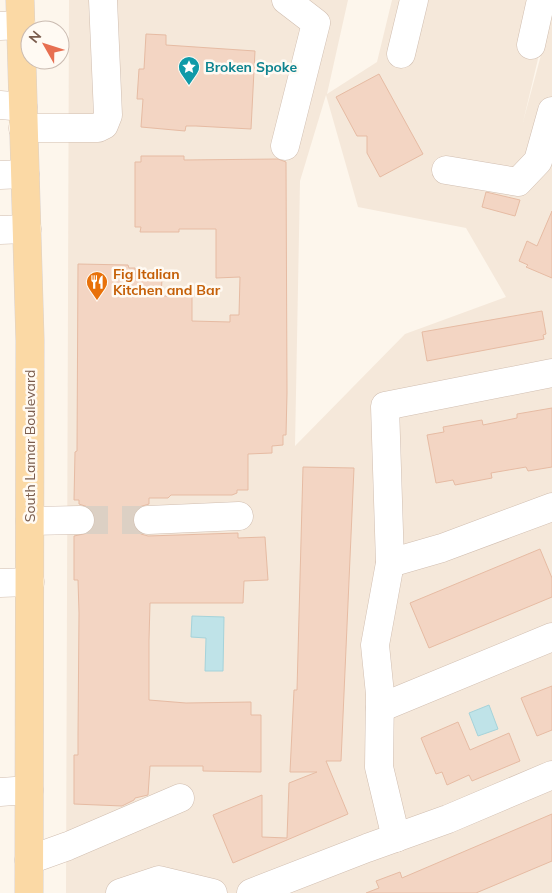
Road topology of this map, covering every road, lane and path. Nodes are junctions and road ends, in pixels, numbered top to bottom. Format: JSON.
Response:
{"nodes":[{"id":1,"x":103,"y":0,"type":"edge"},
{"id":2,"x":414,"y":0,"type":"edge"},
{"id":3,"x":541,"y":0,"type":"edge"},
{"id":4,"x":298,"y":3,"type":"edge"},
{"id":5,"x":14,"y":17,"type":"edge"},
{"id":6,"x":531,"y":45,"type":"dead end"},
{"id":7,"x":401,"y":54,"type":"dead end"},
{"id":8,"x":552,"y":110,"type":"edge"},
{"id":9,"x":15,"y":113,"type":"edge"},
{"id":10,"x":286,"y":146,"type":"dead end"},
{"id":11,"x":446,"y":170,"type":"dead end"},
{"id":12,"x":12,"y":174,"type":"edge"},
{"id":13,"x":27,"y":229,"type":"junction"},
{"id":14,"x":0,"y":230,"type":"edge"},
{"id":15,"x":552,"y":373,"type":"edge"},
{"id":16,"x":552,"y":507,"type":"edge"},
{"id":17,"x":239,"y":516,"type":"dead end"},
{"id":18,"x":80,"y":520,"type":"tunnel mouth"},
{"id":19,"x":148,"y":520,"type":"tunnel mouth"},
{"id":20,"x":30,"y":522,"type":"junction"},
{"id":21,"x":390,"y":563,"type":"junction"},
{"id":22,"x":30,"y":582,"type":"junction"},
{"id":23,"x":0,"y":583,"type":"edge"},
{"id":24,"x":552,"y":637,"type":"edge"},
{"id":25,"x":380,"y":708,"type":"junction"},
{"id":26,"x":552,"y":775,"type":"edge"},
{"id":27,"x":29,"y":790,"type":"junction"},
{"id":28,"x":0,"y":792,"type":"edge"},
{"id":29,"x":180,"y":798,"type":"dead end"},
{"id":30,"x":396,"y":838,"type":"junction"},
{"id":31,"x":29,"y":860,"type":"junction"},
{"id":32,"x":29,"y":893,"type":"edge"},
{"id":33,"x":120,"y":893,"type":"edge"},
{"id":34,"x":213,"y":893,"type":"edge"},
{"id":35,"x":251,"y":893,"type":"edge"}],
"edges":[{"from":1,"to":9,"type":"lane"},
{"from":2,"to":7,"type":"lane"},
{"from":3,"to":6,"type":"lane"},
{"from":4,"to":10,"type":"lane"},
{"from":5,"to":9,"type":"main road","name":"South Lamar Boulevard"},
{"from":8,"to":11,"type":"lane"},
{"from":9,"to":12,"type":"main road","name":"South Lamar Boulevard"},
{"from":12,"to":13,"type":"main road","name":"South Lamar Boulevard"},
{"from":13,"to":14,"type":"lane"},
{"from":13,"to":20,"type":"main road","name":"South Lamar Boulevard"},
{"from":15,"to":21,"type":"lane"},
{"from":16,"to":21,"type":"lane"},
{"from":17,"to":19,"type":"lane"},
{"from":18,"to":20,"type":"lane"},
{"from":20,"to":22,"type":"main road","name":"South Lamar Boulevard"},
{"from":21,"to":25,"type":"lane"},
{"from":22,"to":23,"type":"lane"},
{"from":22,"to":27,"type":"main road","name":"South Lamar Boulevard"},
{"from":24,"to":25,"type":"lane"},
{"from":25,"to":30,"type":"lane"},
{"from":26,"to":30,"type":"lane"},
{"from":27,"to":28,"type":"lane"},
{"from":27,"to":31,"type":"main road","name":"South Lamar Boulevard"},
{"from":29,"to":31,"type":"lane"},
{"from":30,"to":35,"type":"lane"},
{"from":31,"to":32,"type":"main road","name":"South Lamar Boulevard"},
{"from":33,"to":34,"type":"lane"}]}
